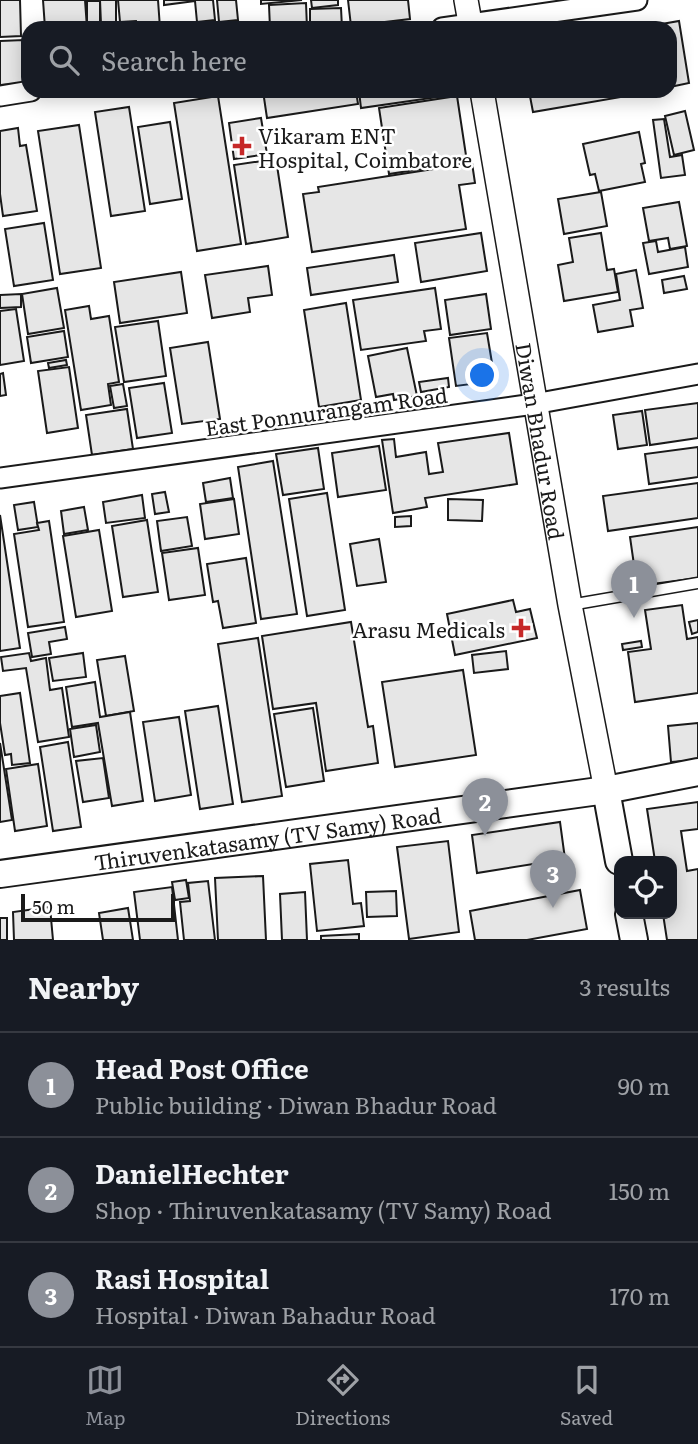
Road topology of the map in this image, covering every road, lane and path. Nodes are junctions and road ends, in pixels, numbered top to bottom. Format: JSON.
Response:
{"nodes":[{"id":1,"x":467,"y":0,"type":"edge"},
{"id":2,"x":637,"y":0,"type":"edge"},
{"id":3,"x":470,"y":21,"type":"edge"},
{"id":4,"x":503,"y":21,"type":"edge"},
{"id":5,"x":21,"y":93,"type":"edge"},
{"id":6,"x":0,"y":96,"type":"edge"},
{"id":7,"x":483,"y":98,"type":"edge"},
{"id":8,"x":698,"y":374,"type":"edge"},
{"id":9,"x":534,"y":404,"type":"junction"},
{"id":10,"x":0,"y":478,"type":"edge"},
{"id":11,"x":698,"y":583,"type":"edge"},
{"id":12,"x":569,"y":605,"type":"junction"},
{"id":13,"x":698,"y":772,"type":"edge"},
{"id":14,"x":606,"y":790,"type":"junction"},
{"id":15,"x":618,"y":856,"type":"edge"},
{"id":16,"x":0,"y":874,"type":"edge"},
{"id":17,"x":630,"y":919,"type":"edge"},
{"id":18,"x":634,"y":940,"type":"edge"}],
"edges":[{"from":1,"to":3,"type":"street"},
{"from":2,"to":4,"type":"street"},
{"from":5,"to":6,"type":"street"},
{"from":7,"to":9,"type":"street","name":"Diwan Bhadur Road"},
{"from":8,"to":9,"type":"street","name":"East Ponnurangam Road"},
{"from":9,"to":10,"type":"street","name":"East Ponnurangam Road"},
{"from":9,"to":12,"type":"street","name":"Diwan Bhadur Road"},
{"from":11,"to":12,"type":"lane"},
{"from":12,"to":14,"type":"street","name":"Diwan Bhadur Road"},
{"from":13,"to":14,"type":"main road","name":"Thiruvenkatasamy (TV Samy) Road"},
{"from":14,"to":15,"type":"main road"},
{"from":14,"to":16,"type":"main road","name":"Thiruvenkatasamy (TV Samy) Road"},
{"from":17,"to":18,"type":"main road"}]}
